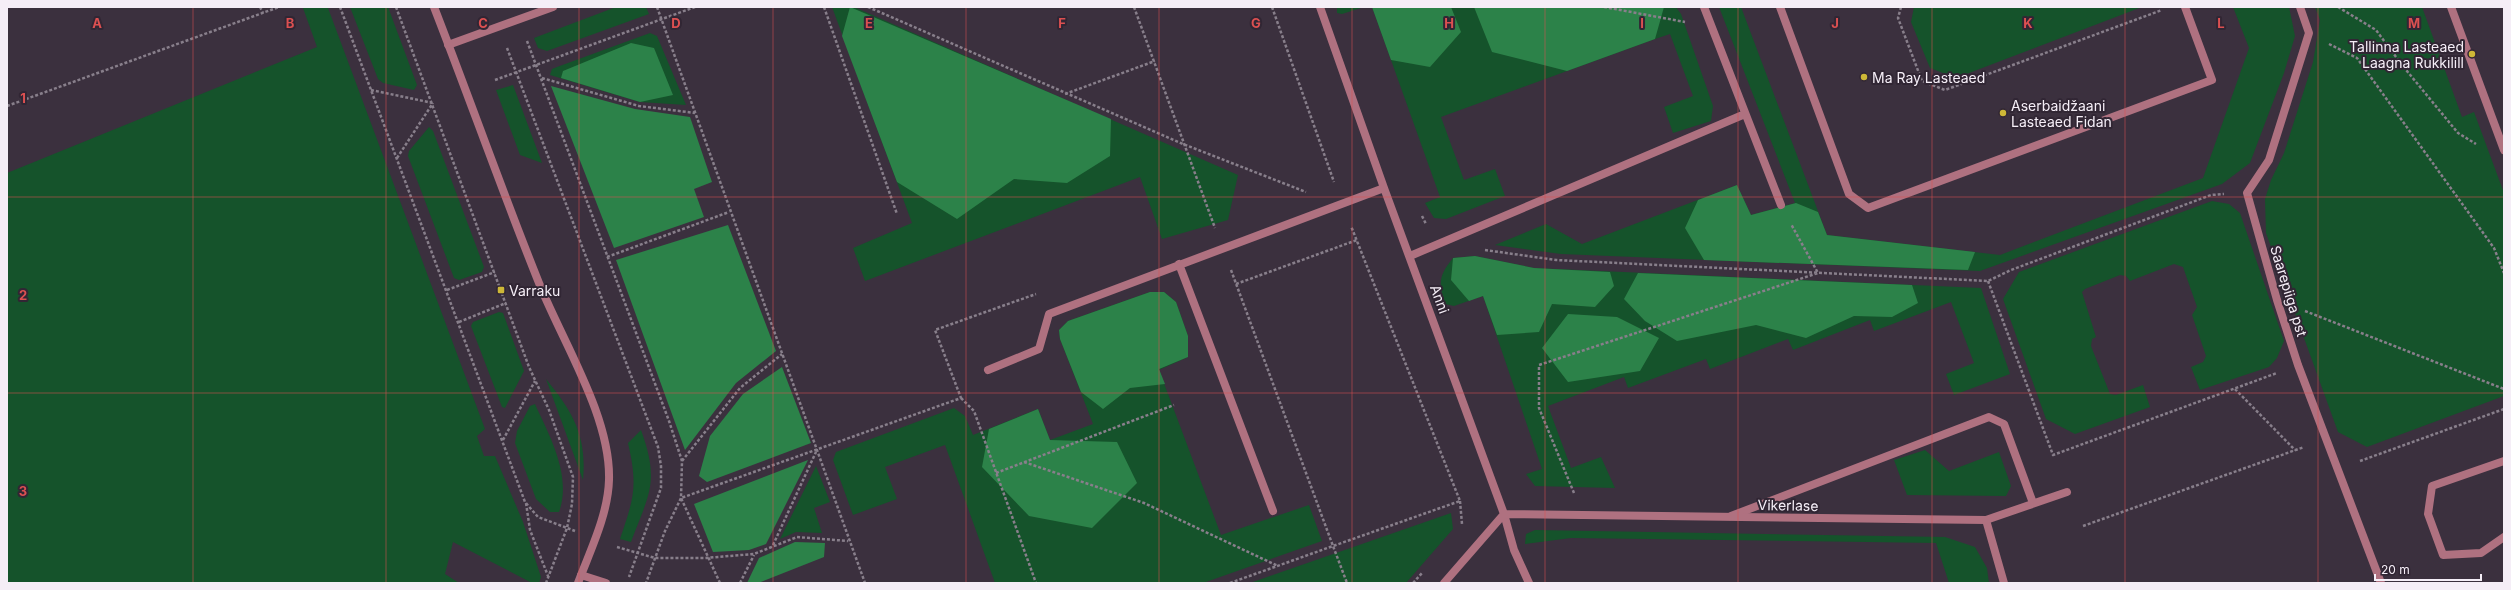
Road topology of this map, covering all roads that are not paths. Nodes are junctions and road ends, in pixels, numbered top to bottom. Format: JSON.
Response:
{"nodes":[{"id":1,"x":434,"y":7,"type":"edge"},
{"id":2,"x":553,"y":7,"type":"edge"},
{"id":3,"x":1320,"y":7,"type":"edge"},
{"id":4,"x":1704,"y":7,"type":"edge"},
{"id":5,"x":1780,"y":7,"type":"edge"},
{"id":6,"x":2185,"y":7,"type":"edge"},
{"id":7,"x":2300,"y":7,"type":"edge"},
{"id":8,"x":2451,"y":7,"type":"edge"},
{"id":9,"x":448,"y":45,"type":"junction"},
{"id":10,"x":1745,"y":114,"type":"junction"},
{"id":11,"x":2504,"y":150,"type":"edge"},
{"id":12,"x":1384,"y":188,"type":"junction"},
{"id":13,"x":1781,"y":205,"type":"road end"},
{"id":14,"x":1410,"y":256,"type":"junction"},
{"id":15,"x":1179,"y":264,"type":"junction"},
{"id":16,"x":988,"y":370,"type":"dead end"},
{"id":17,"x":2504,"y":461,"type":"edge"},
{"id":18,"x":2067,"y":492,"type":"dead end"},
{"id":19,"x":2033,"y":503,"type":"junction"},
{"id":20,"x":1273,"y":511,"type":"dead end"},
{"id":21,"x":1504,"y":514,"type":"junction"},
{"id":22,"x":1729,"y":517,"type":"junction"},
{"id":23,"x":1986,"y":520,"type":"junction"},
{"id":24,"x":2504,"y":537,"type":"edge"},
{"id":25,"x":579,"y":579,"type":"edge"},
{"id":26,"x":606,"y":583,"type":"edge"},
{"id":27,"x":1444,"y":583,"type":"edge"},
{"id":28,"x":1529,"y":583,"type":"edge"},
{"id":29,"x":2004,"y":583,"type":"edge"},
{"id":30,"x":2381,"y":583,"type":"edge"}],
"edges":[{"from":1,"to":9,"type":"street"},
{"from":2,"to":9,"type":"street"},
{"from":3,"to":12,"type":"street","name":"Anni"},
{"from":4,"to":10,"type":"street"},
{"from":5,"to":6,"type":"street"},
{"from":7,"to":30,"type":"street","name":"Saarepiiga pst"},
{"from":8,"to":11,"type":"street"},
{"from":9,"to":25,"type":"street"},
{"from":10,"to":13,"type":"street"},
{"from":10,"to":14,"type":"street"},
{"from":12,"to":14,"type":"street","name":"Anni"},
{"from":12,"to":15,"type":"street"},
{"from":14,"to":21,"type":"street","name":"Anni"},
{"from":15,"to":16,"type":"street"},
{"from":15,"to":20,"type":"street"},
{"from":17,"to":24,"type":"street"},
{"from":18,"to":19,"type":"street","name":"Vikerlase"},
{"from":19,"to":22,"type":"street"},
{"from":19,"to":23,"type":"street","name":"Vikerlase"},
{"from":21,"to":22,"type":"street","name":"Vikerlase"},
{"from":21,"to":27,"type":"street"},
{"from":21,"to":28,"type":"street","name":"Anni"},
{"from":22,"to":23,"type":"street","name":"Vikerlase"},
{"from":23,"to":29,"type":"street"},
{"from":25,"to":26,"type":"street"}]}
